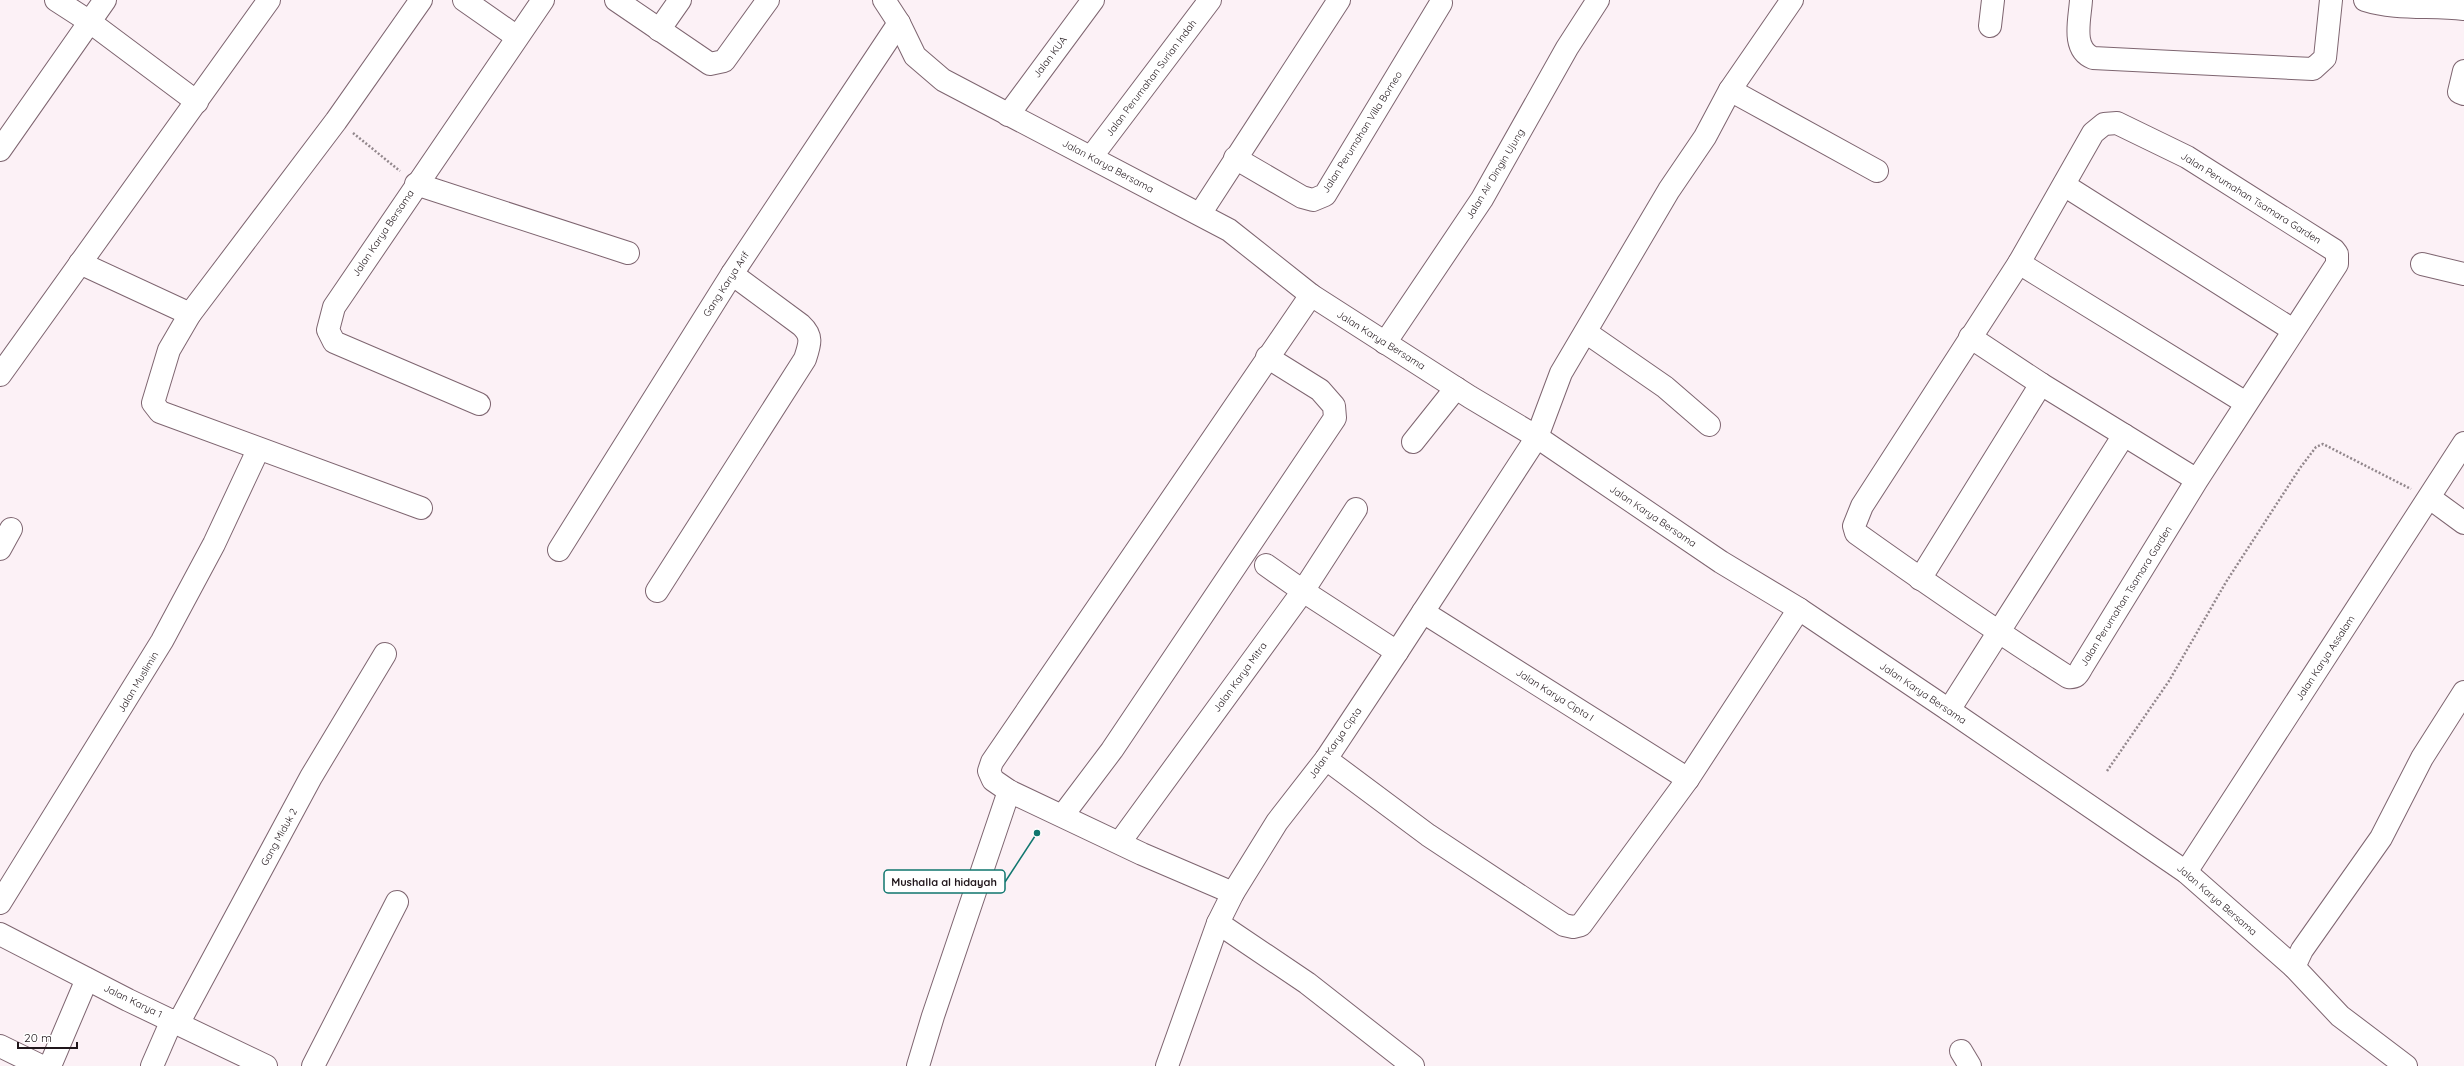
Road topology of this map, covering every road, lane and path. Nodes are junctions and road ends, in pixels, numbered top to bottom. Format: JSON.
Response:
{"nodes":[{"id":1,"x":56,"y":0,"type":"edge"},
{"id":2,"x":105,"y":0,"type":"edge"},
{"id":3,"x":269,"y":0,"type":"edge"},
{"id":4,"x":421,"y":0,"type":"edge"},
{"id":5,"x":464,"y":0,"type":"edge"},
{"id":6,"x":544,"y":0,"type":"edge"},
{"id":7,"x":616,"y":0,"type":"edge"},
{"id":8,"x":680,"y":0,"type":"edge"},
{"id":9,"x":768,"y":0,"type":"edge"},
{"id":10,"x":884,"y":0,"type":"edge"},
{"id":11,"x":1093,"y":0,"type":"edge"},
{"id":12,"x":1210,"y":0,"type":"edge"},
{"id":13,"x":1339,"y":0,"type":"edge"},
{"id":14,"x":1598,"y":0,"type":"edge"},
{"id":15,"x":1792,"y":0,"type":"edge"},
{"id":16,"x":1993,"y":0,"type":"edge"},
{"id":17,"x":2081,"y":0,"type":"edge"},
{"id":18,"x":2331,"y":0,"type":"edge"},
{"id":19,"x":2365,"y":0,"type":"edge"},
{"id":20,"x":1442,"y":3,"type":"dead end"},
{"id":21,"x":2464,"y":9,"type":"edge"},
{"id":22,"x":90,"y":22,"type":"junction"},
{"id":23,"x":899,"y":23,"type":"junction"},
{"id":24,"x":1990,"y":26,"type":"dead end"},
{"id":25,"x":659,"y":30,"type":"junction"},
{"id":26,"x":517,"y":37,"type":"junction"},
{"id":27,"x":2464,"y":71,"type":"edge"},
{"id":28,"x":1730,"y":90,"type":"junction"},
{"id":29,"x":2464,"y":94,"type":"edge"},
{"id":30,"x":197,"y":102,"type":"junction"},
{"id":31,"x":1008,"y":115,"type":"junction"},
{"id":32,"x":336,"y":122,"type":"junction"},
{"id":33,"x":0,"y":150,"type":"edge"},
{"id":34,"x":1092,"y":156,"type":"junction"},
{"id":35,"x":1235,"y":158,"type":"junction"},
{"id":36,"x":1877,"y":171,"type":"dead end"},
{"id":37,"x":416,"y":184,"type":"junction"},
{"id":38,"x":2064,"y":185,"type":"junction"},
{"id":39,"x":1200,"y":214,"type":"junction"},
{"id":40,"x":628,"y":253,"type":"dead end"},
{"id":41,"x":80,"y":263,"type":"junction"},
{"id":42,"x":2019,"y":263,"type":"junction"},
{"id":43,"x":2422,"y":264,"type":"dead end"},
{"id":44,"x":732,"y":274,"type":"junction"},
{"id":45,"x":2464,"y":274,"type":"edge"},
{"id":46,"x":1311,"y":295,"type":"junction"},
{"id":47,"x":190,"y":314,"type":"junction"},
{"id":48,"x":2293,"y":330,"type":"junction"},
{"id":49,"x":1587,"y":333,"type":"junction"},
{"id":50,"x":1970,"y":336,"type":"junction"},
{"id":51,"x":1385,"y":343,"type":"junction"},
{"id":52,"x":1267,"y":357,"type":"junction"},
{"id":53,"x":4,"y":361,"type":"edge"},
{"id":54,"x":2041,"y":384,"type":"junction"},
{"id":55,"x":1456,"y":388,"type":"junction"},
{"id":56,"x":2246,"y":403,"type":"junction"},
{"id":57,"x":479,"y":404,"type":"dead end"},
{"id":58,"x":1709,"y":425,"type":"dead end"},
{"id":59,"x":2124,"y":435,"type":"junction"},
{"id":60,"x":1537,"y":437,"type":"junction"},
{"id":61,"x":1413,"y":442,"type":"dead end"},
{"id":62,"x":2464,"y":443,"type":"edge"},
{"id":63,"x":258,"y":450,"type":"junction"},
{"id":64,"x":2197,"y":480,"type":"junction"},
{"id":65,"x":2430,"y":498,"type":"junction"},
{"id":66,"x":421,"y":508,"type":"dead end"},
{"id":67,"x":1356,"y":509,"type":"dead end"},
{"id":68,"x":2464,"y":523,"type":"edge"},
{"id":69,"x":11,"y":529,"type":"dead end"},
{"id":70,"x":0,"y":549,"type":"edge"},
{"id":71,"x":558,"y":550,"type":"dead end"},
{"id":72,"x":1266,"y":565,"type":"dead end"},
{"id":73,"x":1920,"y":579,"type":"junction"},
{"id":74,"x":657,"y":591,"type":"dead end"},
{"id":75,"x":1303,"y":591,"type":"junction"},
{"id":76,"x":1799,"y":609,"type":"junction"},
{"id":77,"x":1422,"y":612,"type":"junction"},
{"id":78,"x":1999,"y":633,"type":"junction"},
{"id":79,"x":1397,"y":652,"type":"junction"},
{"id":80,"x":384,"y":654,"type":"dead end"},
{"id":81,"x":2464,"y":692,"type":"edge"},
{"id":82,"x":1949,"y":710,"type":"junction"},
{"id":83,"x":1326,"y":759,"type":"junction"},
{"id":84,"x":2107,"y":771,"type":"dead end"},
{"id":85,"x":1688,"y":779,"type":"junction"},
{"id":86,"x":1010,"y":791,"type":"junction"},
{"id":87,"x":1063,"y":815,"type":"junction"},
{"id":88,"x":1120,"y":842,"type":"junction"},
{"id":89,"x":2186,"y":872,"type":"junction"},
{"id":90,"x":1233,"y":893,"type":"junction"},
{"id":91,"x":397,"y":902,"type":"dead end"},
{"id":92,"x":0,"y":903,"type":"edge"},
{"id":93,"x":1218,"y":923,"type":"junction"},
{"id":94,"x":0,"y":934,"type":"edge"},
{"id":95,"x":2294,"y":967,"type":"junction"},
{"id":96,"x":87,"y":979,"type":"junction"},
{"id":97,"x":175,"y":1022,"type":"junction"},
{"id":98,"x":0,"y":1046,"type":"edge"},
{"id":99,"x":262,"y":1065,"type":"edge"},
{"id":100,"x":41,"y":1066,"type":"edge"},
{"id":101,"x":50,"y":1066,"type":"edge"},
{"id":102,"x":152,"y":1066,"type":"edge"},
{"id":103,"x":313,"y":1066,"type":"edge"},
{"id":104,"x":918,"y":1066,"type":"edge"},
{"id":105,"x":1167,"y":1066,"type":"edge"},
{"id":106,"x":1414,"y":1066,"type":"edge"},
{"id":107,"x":2406,"y":1066,"type":"edge"}],
"edges":[{"from":1,"to":22,"type":"street"},
{"from":2,"to":22,"type":"street"},
{"from":3,"to":30,"type":"street"},
{"from":4,"to":32,"type":"street"},
{"from":5,"to":26,"type":"street"},
{"from":6,"to":26,"type":"street","name":"Jalan Karya Bersama"},
{"from":7,"to":25,"type":"street"},
{"from":8,"to":25,"type":"street"},
{"from":9,"to":25,"type":"street"},
{"from":10,"to":23,"type":"street","name":"Jalan Karya Bersama"},
{"from":11,"to":31,"type":"street","name":"Jalan KUA"},
{"from":12,"to":34,"type":"street","name":"Jalan Perumahan Surian Indah"},
{"from":13,"to":35,"type":"street"},
{"from":14,"to":51,"type":"street","name":"Jalan Air Dingin Ujung"},
{"from":15,"to":28,"type":"street","name":"Jalan Karya Cipta"},
{"from":16,"to":24,"type":"street"},
{"from":17,"to":18,"type":"street"},
{"from":19,"to":21,"type":"street"},
{"from":20,"to":35,"type":"street","name":"Jalan Perumahan Villa Borneo"},
{"from":22,"to":30,"type":"street"},
{"from":22,"to":33,"type":"street"},
{"from":23,"to":31,"type":"street","name":"Jalan Karya Bersama"},
{"from":23,"to":44,"type":"street","name":"Gang Karya Arif"},
{"from":26,"to":37,"type":"street","name":"Jalan Karya Bersama"},
{"from":27,"to":29,"type":"street"},
{"from":28,"to":36,"type":"street"},
{"from":28,"to":49,"type":"street","name":"Jalan Karya Cipta"},
{"from":30,"to":41,"type":"street"},
{"from":31,"to":34,"type":"street","name":"Jalan Karya Bersama"},
{"from":32,"to":37,"type":"path"},
{"from":32,"to":47,"type":"street"},
{"from":34,"to":39,"type":"street","name":"Jalan Karya Bersama"},
{"from":35,"to":39,"type":"street"},
{"from":37,"to":40,"type":"street"},
{"from":37,"to":57,"type":"street","name":"Jalan Karya Bersama"},
{"from":38,"to":42,"type":"street","name":"Jalan Perumahan Tsamara Garden"},
{"from":38,"to":48,"type":"street"},
{"from":38,"to":48,"type":"street","name":"Jalan Perumahan Tsamara Garden"},
{"from":39,"to":46,"type":"street","name":"Jalan Karya Bersama"},
{"from":41,"to":47,"type":"street"},
{"from":41,"to":53,"type":"street"},
{"from":42,"to":50,"type":"street","name":"Jalan Perumahan Tsamara Garden"},
{"from":42,"to":56,"type":"street"},
{"from":43,"to":45,"type":"street"},
{"from":44,"to":71,"type":"street","name":"Gang Karya Arif"},
{"from":44,"to":74,"type":"street"},
{"from":46,"to":51,"type":"street","name":"Jalan Karya Bersama"},
{"from":46,"to":52,"type":"street"},
{"from":47,"to":63,"type":"street"},
{"from":48,"to":56,"type":"street","name":"Jalan Perumahan Tsamara Garden"},
{"from":49,"to":58,"type":"street"},
{"from":49,"to":60,"type":"street","name":"Jalan Karya Cipta"},
{"from":50,"to":54,"type":"street"},
{"from":50,"to":73,"type":"street","name":"Jalan Perumahan Tsamara Garden"},
{"from":51,"to":55,"type":"street","name":"Jalan Karya Bersama"},
{"from":52,"to":86,"type":"street"},
{"from":52,"to":87,"type":"street"},
{"from":54,"to":59,"type":"street"},
{"from":54,"to":73,"type":"street"},
{"from":55,"to":60,"type":"street","name":"Jalan Karya Bersama"},
{"from":55,"to":61,"type":"street"},
{"from":56,"to":64,"type":"street","name":"Jalan Perumahan Tsamara Garden"},
{"from":59,"to":64,"type":"street"},
{"from":59,"to":78,"type":"street"},
{"from":60,"to":76,"type":"street","name":"Jalan Karya Bersama"},
{"from":60,"to":77,"type":"street","name":"Jalan Karya Cipta"},
{"from":62,"to":65,"type":"street","name":"Jalan Karya Assalam"},
{"from":63,"to":66,"type":"street"},
{"from":63,"to":92,"type":"street","name":"Jalan Muslimin"},
{"from":64,"to":78,"type":"street","name":"Jalan Perumahan Tsamara Garden"},
{"from":65,"to":68,"type":"street"},
{"from":65,"to":84,"type":"path"},
{"from":65,"to":89,"type":"street","name":"Jalan Karya Assalam"},
{"from":67,"to":75,"type":"street","name":"Jalan Karya Mitra"},
{"from":69,"to":70,"type":"street"},
{"from":72,"to":75,"type":"street"},
{"from":73,"to":78,"type":"street","name":"Jalan Perumahan Tsamara Garden"},
{"from":75,"to":79,"type":"street"},
{"from":75,"to":88,"type":"street","name":"Jalan Karya Mitra"},
{"from":76,"to":82,"type":"street","name":"Jalan Karya Bersama"},
{"from":76,"to":85,"type":"street"},
{"from":77,"to":79,"type":"street","name":"Jalan Karya Cipta"},
{"from":77,"to":85,"type":"street","name":"Jalan Karya Cipta I"},
{"from":78,"to":82,"type":"street"},
{"from":79,"to":83,"type":"street","name":"Jalan Karya Cipta"},
{"from":80,"to":97,"type":"street","name":"Gang Miduk 2"},
{"from":81,"to":95,"type":"street"},
{"from":82,"to":89,"type":"street","name":"Jalan Karya Bersama"},
{"from":83,"to":85,"type":"street"},
{"from":83,"to":90,"type":"street","name":"Jalan Karya Cipta"},
{"from":86,"to":87,"type":"street"},
{"from":86,"to":104,"type":"street"},
{"from":87,"to":88,"type":"street"},
{"from":88,"to":90,"type":"street"},
{"from":89,"to":95,"type":"street","name":"Jalan Karya Bersama"},
{"from":90,"to":93,"type":"street","name":"Jalan Karya Cipta"},
{"from":91,"to":103,"type":"street"},
{"from":93,"to":105,"type":"street","name":"Jalan Karya Cipta"},
{"from":93,"to":106,"type":"street"},
{"from":94,"to":96,"type":"street","name":"Jalan Karya 1"},
{"from":95,"to":107,"type":"street","name":"Jalan Karya Bersama"},
{"from":96,"to":97,"type":"street","name":"Jalan Karya 1"},
{"from":96,"to":101,"type":"street"},
{"from":97,"to":99,"type":"street","name":"Jalan Karya 1"},
{"from":97,"to":102,"type":"street","name":"Gang Miduk 2"},
{"from":98,"to":100,"type":"street"}]}
